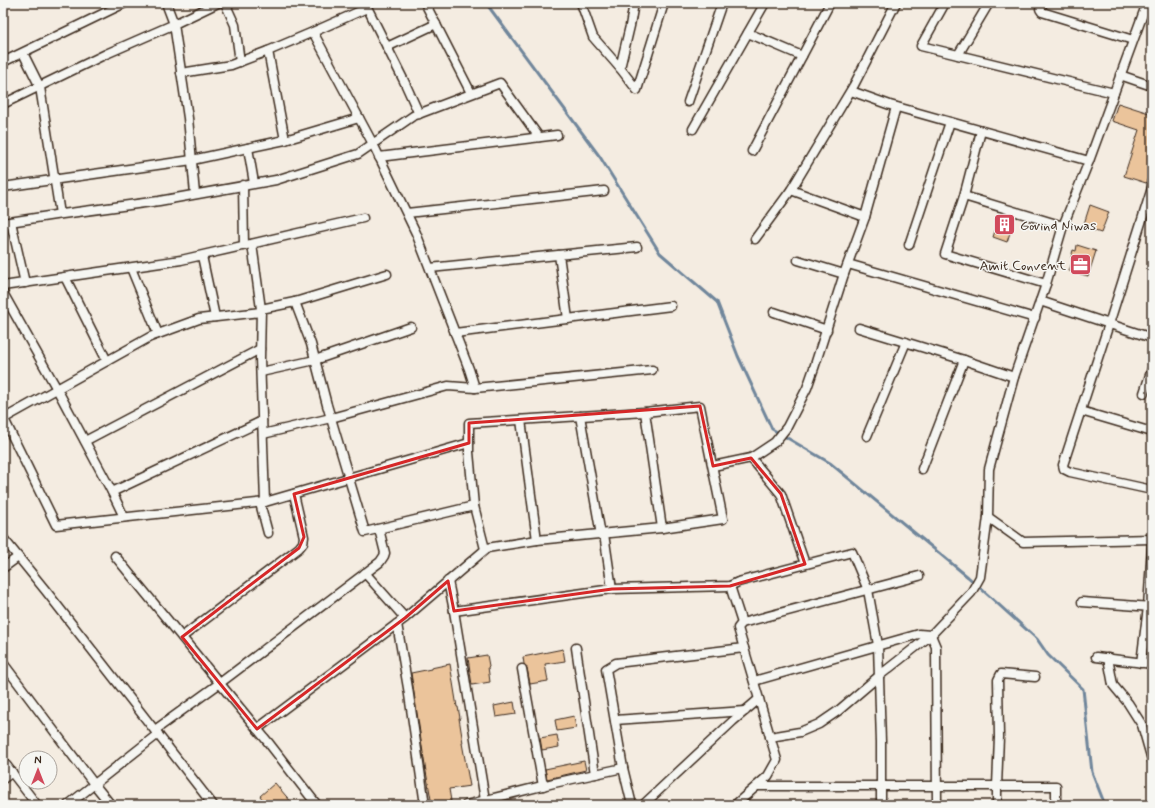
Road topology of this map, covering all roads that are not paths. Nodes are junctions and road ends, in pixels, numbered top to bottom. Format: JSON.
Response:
{"nodes":[{"id":1,"x":126,"y":3,"type":"edge"},
{"id":2,"x":166,"y":3,"type":"edge"},
{"id":3,"x":218,"y":3,"type":"edge"},
{"id":4,"x":225,"y":3,"type":"edge"},
{"id":5,"x":425,"y":3,"type":"edge"},
{"id":6,"x":580,"y":3,"type":"edge"},
{"id":7,"x":634,"y":3,"type":"edge"},
{"id":8,"x":664,"y":3,"type":"edge"},
{"id":9,"x":722,"y":3,"type":"edge"},
{"id":10,"x":765,"y":3,"type":"edge"},
{"id":11,"x":830,"y":3,"type":"edge"},
{"id":12,"x":896,"y":3,"type":"edge"},
{"id":13,"x":945,"y":3,"type":"edge"},
{"id":14,"x":989,"y":3,"type":"edge"},
{"id":15,"x":1043,"y":3,"type":"edge"},
{"id":16,"x":1147,"y":3,"type":"edge"},
{"id":17,"x":366,"y":6,"type":"edge"},
{"id":18,"x":174,"y":24,"type":"junction"},
{"id":19,"x":436,"y":24,"type":"junction"},
{"id":20,"x":312,"y":32,"type":"junction"},
{"id":21,"x":748,"y":33,"type":"junction"},
{"id":22,"x":1133,"y":40,"type":"junction"},
{"id":23,"x":387,"y":47,"type":"junction"},
{"id":24,"x":268,"y":51,"type":"junction"},
{"id":25,"x":23,"y":53,"type":"junction"},
{"id":26,"x":958,"y":55,"type":"junction"},
{"id":27,"x":802,"y":56,"type":"junction"},
{"id":28,"x":3,"y":62,"type":"edge"},
{"id":29,"x":240,"y":62,"type":"junction"},
{"id":30,"x":620,"y":68,"type":"junction"},
{"id":31,"x":181,"y":72,"type":"junction"},
{"id":32,"x":1120,"y":75,"type":"junction"},
{"id":33,"x":1152,"y":86,"type":"edge"},
{"id":34,"x":40,"y":87,"type":"junction"},
{"id":35,"x":851,"y":91,"type":"junction"},
{"id":36,"x":471,"y":93,"type":"junction"},
{"id":37,"x":1114,"y":93,"type":"junction"},
{"id":38,"x":688,"y":102,"type":"dead end"},
{"id":39,"x":3,"y":104,"type":"edge"},
{"id":40,"x":896,"y":107,"type":"junction"},
{"id":41,"x":419,"y":114,"type":"junction"},
{"id":42,"x":359,"y":118,"type":"junction"},
{"id":43,"x":950,"y":122,"type":"junction"},
{"id":44,"x":693,"y":129,"type":"dead end"},
{"id":45,"x":982,"y":130,"type":"junction"},
{"id":46,"x":557,"y":135,"type":"dead end"},
{"id":47,"x":539,"y":137,"type":"junction"},
{"id":48,"x":285,"y":140,"type":"junction"},
{"id":49,"x":373,"y":144,"type":"junction"},
{"id":50,"x":248,"y":148,"type":"junction"},
{"id":51,"x":752,"y":151,"type":"dead end"},
{"id":52,"x":379,"y":157,"type":"junction"},
{"id":53,"x":192,"y":160,"type":"junction"},
{"id":54,"x":1089,"y":161,"type":"junction"},
{"id":55,"x":55,"y":180,"type":"junction"},
{"id":56,"x":254,"y":183,"type":"junction"},
{"id":57,"x":243,"y":185,"type":"junction"},
{"id":58,"x":3,"y":187,"type":"edge"},
{"id":59,"x":1152,"y":188,"type":"edge"},
{"id":60,"x":791,"y":190,"type":"junction"},
{"id":61,"x":604,"y":192,"type":"dead end"},
{"id":62,"x":195,"y":194,"type":"junction"},
{"id":63,"x":964,"y":196,"type":"junction"},
{"id":64,"x":406,"y":213,"type":"junction"},
{"id":65,"x":60,"y":214,"type":"junction"},
{"id":66,"x":865,"y":217,"type":"junction"},
{"id":67,"x":364,"y":218,"type":"dead end"},
{"id":68,"x":7,"y":222,"type":"edge"},
{"id":69,"x":1063,"y":226,"type":"junction"},
{"id":70,"x":755,"y":240,"type":"dead end"},
{"id":71,"x":248,"y":245,"type":"junction"},
{"id":72,"x":909,"y":245,"type":"dead end"},
{"id":73,"x":637,"y":248,"type":"dead end"},
{"id":74,"x":559,"y":255,"type":"junction"},
{"id":75,"x":202,"y":256,"type":"junction"},
{"id":76,"x":798,"y":260,"type":"dead end"},
{"id":77,"x":848,"y":264,"type":"junction"},
{"id":78,"x":131,"y":268,"type":"junction"},
{"id":79,"x":430,"y":268,"type":"junction"},
{"id":80,"x":386,"y":274,"type":"dead end"},
{"id":81,"x":844,"y":274,"type":"junction"},
{"id":82,"x":66,"y":277,"type":"junction"},
{"id":83,"x":25,"y":283,"type":"junction"},
{"id":84,"x":1046,"y":284,"type":"junction"},
{"id":85,"x":3,"y":286,"type":"edge"},
{"id":86,"x":3,"y":293,"type":"edge"},
{"id":87,"x":1040,"y":301,"type":"junction"},
{"id":88,"x":295,"y":302,"type":"junction"},
{"id":89,"x":671,"y":306,"type":"dead end"},
{"id":90,"x":261,"y":310,"type":"junction"},
{"id":91,"x":774,"y":312,"type":"dead end"},
{"id":92,"x":215,"y":317,"type":"junction"},
{"id":93,"x":1035,"y":318,"type":"junction"},
{"id":94,"x":568,"y":319,"type":"junction"},
{"id":95,"x":1109,"y":324,"type":"junction"},
{"id":96,"x":411,"y":327,"type":"dead end"},
{"id":97,"x":859,"y":328,"type":"dead end"},
{"id":98,"x":827,"y":330,"type":"junction"},
{"id":99,"x":455,"y":333,"type":"junction"},
{"id":100,"x":158,"y":334,"type":"junction"},
{"id":101,"x":1152,"y":338,"type":"edge"},
{"id":102,"x":906,"y":342,"type":"junction"},
{"id":103,"x":260,"y":348,"type":"junction"},
{"id":104,"x":315,"y":360,"type":"junction"},
{"id":105,"x":964,"y":360,"type":"junction"},
{"id":106,"x":107,"y":361,"type":"junction"},
{"id":107,"x":1152,"y":369,"type":"edge"},
{"id":108,"x":652,"y":370,"type":"dead end"},
{"id":109,"x":261,"y":372,"type":"junction"},
{"id":110,"x":1014,"y":377,"type":"junction"},
{"id":111,"x":475,"y":388,"type":"junction"},
{"id":112,"x":57,"y":389,"type":"junction"},
{"id":113,"x":1144,"y":393,"type":"dead end"},
{"id":114,"x":1081,"y":411,"type":"junction"},
{"id":115,"x":645,"y":412,"type":"junction"},
{"id":116,"x":580,"y":416,"type":"junction"},
{"id":117,"x":3,"y":418,"type":"edge"},
{"id":118,"x":331,"y":418,"type":"junction"},
{"id":119,"x":521,"y":420,"type":"junction"},
{"id":120,"x":262,"y":421,"type":"junction"},
{"id":121,"x":1152,"y":432,"type":"edge"},
{"id":122,"x":262,"y":434,"type":"junction"},
{"id":123,"x":867,"y":436,"type":"dead end"},
{"id":124,"x":85,"y":441,"type":"junction"},
{"id":125,"x":469,"y":443,"type":"junction"},
{"id":126,"x":751,"y":458,"type":"junction"},
{"id":127,"x":713,"y":466,"type":"junction"},
{"id":128,"x":922,"y":469,"type":"dead end"},
{"id":129,"x":348,"y":478,"type":"junction"},
{"id":130,"x":1152,"y":490,"type":"edge"},
{"id":131,"x":112,"y":492,"type":"junction"},
{"id":132,"x":294,"y":494,"type":"junction"},
{"id":133,"x":262,"y":503,"type":"junction"},
{"id":134,"x":474,"y":506,"type":"junction"},
{"id":135,"x":124,"y":517,"type":"junction"},
{"id":136,"x":988,"y":517,"type":"junction"},
{"id":137,"x":662,"y":528,"type":"junction"},
{"id":138,"x":379,"y":529,"type":"junction"},
{"id":139,"x":268,"y":533,"type":"dead end"},
{"id":140,"x":603,"y":535,"type":"junction"},
{"id":141,"x":3,"y":538,"type":"edge"},
{"id":142,"x":1152,"y":539,"type":"edge"},
{"id":143,"x":537,"y":540,"type":"junction"},
{"id":144,"x":1152,"y":545,"type":"edge"},
{"id":145,"x":485,"y":549,"type":"junction"},
{"id":146,"x":115,"y":556,"type":"dead end"},
{"id":147,"x":18,"y":557,"type":"junction"},
{"id":148,"x":805,"y":564,"type":"junction"},
{"id":149,"x":3,"y":568,"type":"edge"},
{"id":150,"x":365,"y":573,"type":"junction"},
{"id":151,"x":918,"y":576,"type":"dead end"},
{"id":152,"x":448,"y":580,"type":"junction"},
{"id":153,"x":730,"y":586,"type":"junction"},
{"id":154,"x":612,"y":589,"type":"junction"},
{"id":155,"x":868,"y":590,"type":"junction"},
{"id":156,"x":1082,"y":602,"type":"dead end"},
{"id":157,"x":1150,"y":607,"type":"edge"},
{"id":158,"x":454,"y":611,"type":"junction"},
{"id":159,"x":405,"y":618,"type":"junction"},
{"id":160,"x":742,"y":623,"type":"junction"},
{"id":161,"x":397,"y":624,"type":"junction"},
{"id":162,"x":931,"y":635,"type":"junction"},
{"id":163,"x":182,"y":637,"type":"junction"},
{"id":164,"x":878,"y":645,"type":"junction"},
{"id":165,"x":576,"y":648,"type":"dead end"},
{"id":166,"x":744,"y":648,"type":"junction"},
{"id":167,"x":1096,"y":657,"type":"dead end"},
{"id":168,"x":1108,"y":658,"type":"junction"},
{"id":169,"x":3,"y":663,"type":"edge"},
{"id":170,"x":1141,"y":663,"type":"junction"},
{"id":171,"x":1152,"y":664,"type":"edge"},
{"id":172,"x":522,"y":670,"type":"dead end"},
{"id":173,"x":879,"y":676,"type":"junction"},
{"id":174,"x":1036,"y":677,"type":"dead end"},
{"id":175,"x":754,"y":681,"type":"junction"},
{"id":176,"x":220,"y":683,"type":"junction"},
{"id":177,"x":759,"y":699,"type":"junction"},
{"id":178,"x":745,"y":712,"type":"junction"},
{"id":179,"x":615,"y":720,"type":"junction"},
{"id":180,"x":257,"y":729,"type":"junction"},
{"id":181,"x":156,"y":732,"type":"junction"},
{"id":182,"x":770,"y":737,"type":"junction"},
{"id":183,"x":1152,"y":760,"type":"edge"},
{"id":184,"x":3,"y":761,"type":"edge"},
{"id":185,"x":623,"y":768,"type":"junction"},
{"id":186,"x":12,"y":772,"type":"junction"},
{"id":187,"x":595,"y":774,"type":"junction"},
{"id":188,"x":3,"y":779,"type":"edge"},
{"id":189,"x":94,"y":784,"type":"junction"},
{"id":190,"x":881,"y":785,"type":"junction"},
{"id":191,"x":543,"y":786,"type":"junction"},
{"id":192,"x":757,"y":786,"type":"junction"},
{"id":193,"x":997,"y":786,"type":"junction"},
{"id":194,"x":937,"y":787,"type":"junction"},
{"id":195,"x":488,"y":802,"type":"edge"},
{"id":196,"x":37,"y":805,"type":"edge"},
{"id":197,"x":68,"y":805,"type":"edge"},
{"id":198,"x":111,"y":805,"type":"edge"},
{"id":199,"x":213,"y":805,"type":"edge"},
{"id":200,"x":317,"y":805,"type":"edge"},
{"id":201,"x":425,"y":805,"type":"edge"},
{"id":202,"x":466,"y":805,"type":"edge"},
{"id":203,"x":632,"y":805,"type":"edge"},
{"id":204,"x":643,"y":805,"type":"edge"},
{"id":205,"x":735,"y":805,"type":"edge"},
{"id":206,"x":881,"y":805,"type":"edge"},
{"id":207,"x":937,"y":805,"type":"edge"},
{"id":208,"x":997,"y":805,"type":"edge"},
{"id":209,"x":1056,"y":805,"type":"edge"}],
"edges":[{"from":1,"to":25,"type":"street"},
{"from":2,"to":18,"type":"street"},
{"from":3,"to":18,"type":"street"},
{"from":4,"to":29,"type":"street"},
{"from":5,"to":19,"type":"street"},
{"from":6,"to":30,"type":"street"},
{"from":7,"to":30,"type":"street"},
{"from":8,"to":30,"type":"street"},
{"from":9,"to":38,"type":"street"},
{"from":10,"to":21,"type":"street"},
{"from":11,"to":27,"type":"street"},
{"from":12,"to":35,"type":"street"},
{"from":13,"to":26,"type":"street"},
{"from":14,"to":26,"type":"street"},
{"from":15,"to":22,"type":"street"},
{"from":16,"to":22,"type":"street"},
{"from":17,"to":20,"type":"street"},
{"from":17,"to":23,"type":"street"},
{"from":18,"to":31,"type":"street"},
{"from":18,"to":34,"type":"street"},
{"from":19,"to":23,"type":"street"},
{"from":19,"to":36,"type":"street"},
{"from":20,"to":24,"type":"street"},
{"from":20,"to":42,"type":"street"},
{"from":21,"to":27,"type":"street"},
{"from":21,"to":44,"type":"street"},
{"from":22,"to":32,"type":"street"},
{"from":23,"to":41,"type":"street"},
{"from":24,"to":29,"type":"street"},
{"from":24,"to":48,"type":"street"},
{"from":25,"to":28,"type":"street"},
{"from":25,"to":34,"type":"street"},
{"from":26,"to":37,"type":"street"},
{"from":27,"to":51,"type":"street"},
{"from":29,"to":31,"type":"street"},
{"from":31,"to":53,"type":"street"},
{"from":32,"to":33,"type":"street"},
{"from":32,"to":37,"type":"street"},
{"from":34,"to":39,"type":"street"},
{"from":34,"to":55,"type":"street"},
{"from":35,"to":40,"type":"street"},
{"from":35,"to":60,"type":"street"},
{"from":36,"to":41,"type":"street"},
{"from":36,"to":47,"type":"street"},
{"from":37,"to":54,"type":"street"},
{"from":40,"to":43,"type":"street"},
{"from":40,"to":66,"type":"street"},
{"from":41,"to":49,"type":"street"},
{"from":42,"to":48,"type":"street"},
{"from":42,"to":49,"type":"street"},
{"from":43,"to":45,"type":"street"},
{"from":43,"to":72,"type":"street"},
{"from":45,"to":54,"type":"street"},
{"from":45,"to":63,"type":"street"},
{"from":46,"to":47,"type":"street"},
{"from":47,"to":52,"type":"street"},
{"from":48,"to":50,"type":"street"},
{"from":49,"to":52,"type":"street"},
{"from":49,"to":56,"type":"street"},
{"from":50,"to":53,"type":"street"},
{"from":50,"to":56,"type":"street"},
{"from":52,"to":64,"type":"street"},
{"from":53,"to":55,"type":"street"},
{"from":53,"to":62,"type":"street"},
{"from":54,"to":69,"type":"street"},
{"from":55,"to":58,"type":"street"},
{"from":55,"to":65,"type":"street"},
{"from":56,"to":57,"type":"street"},
{"from":57,"to":62,"type":"street"},
{"from":57,"to":71,"type":"street"},
{"from":59,"to":95,"type":"street"},
{"from":60,"to":66,"type":"street"},
{"from":60,"to":70,"type":"street"},
{"from":61,"to":64,"type":"street"},
{"from":62,"to":65,"type":"street"},
{"from":63,"to":69,"type":"street"},
{"from":63,"to":84,"type":"street"},
{"from":64,"to":79,"type":"street"},
{"from":65,"to":68,"type":"street"},
{"from":66,"to":77,"type":"street"},
{"from":67,"to":71,"type":"street"},
{"from":68,"to":83,"type":"street"},
{"from":69,"to":84,"type":"street"},
{"from":71,"to":75,"type":"street"},
{"from":71,"to":90,"type":"street"},
{"from":73,"to":74,"type":"street"},
{"from":74,"to":79,"type":"street"},
{"from":74,"to":94,"type":"street"},
{"from":75,"to":78,"type":"street"},
{"from":75,"to":92,"type":"street"},
{"from":76,"to":81,"type":"street"},
{"from":77,"to":81,"type":"street"},
{"from":77,"to":93,"type":"street"},
{"from":78,"to":82,"type":"street"},
{"from":78,"to":100,"type":"street"},
{"from":79,"to":99,"type":"street"},
{"from":80,"to":88,"type":"street"},
{"from":81,"to":98,"type":"street"},
{"from":82,"to":83,"type":"street"},
{"from":82,"to":106,"type":"street"},
{"from":83,"to":85,"type":"street"},
{"from":84,"to":87,"type":"street"},
{"from":86,"to":112,"type":"street"},
{"from":87,"to":93,"type":"street"},
{"from":87,"to":95,"type":"street"},
{"from":88,"to":90,"type":"street"},
{"from":88,"to":104,"type":"street"},
{"from":89,"to":94,"type":"street"},
{"from":90,"to":92,"type":"street"},
{"from":90,"to":103,"type":"street"},
{"from":91,"to":98,"type":"street"},
{"from":92,"to":100,"type":"street"},
{"from":93,"to":110,"type":"street"},
{"from":94,"to":99,"type":"street"},
{"from":95,"to":101,"type":"street"},
{"from":95,"to":114,"type":"street"},
{"from":96,"to":104,"type":"street"},
{"from":97,"to":102,"type":"street"},
{"from":98,"to":126,"type":"street"},
{"from":99,"to":111,"type":"street"},
{"from":100,"to":106,"type":"street"},
{"from":102,"to":105,"type":"street"},
{"from":102,"to":123,"type":"street"},
{"from":103,"to":109,"type":"street"},
{"from":103,"to":124,"type":"street"},
{"from":104,"to":109,"type":"street"},
{"from":104,"to":118,"type":"street"},
{"from":105,"to":110,"type":"street"},
{"from":105,"to":128,"type":"street"},
{"from":106,"to":112,"type":"street"},
{"from":107,"to":113,"type":"street"},
{"from":108,"to":111,"type":"street"},
{"from":109,"to":120,"type":"street"},
{"from":110,"to":136,"type":"street"},
{"from":111,"to":118,"type":"street"},
{"from":112,"to":117,"type":"street"},
{"from":112,"to":124,"type":"street"},
{"from":114,"to":121,"type":"street"},
{"from":114,"to":130,"type":"street"},
{"from":115,"to":116,"type":"street"},
{"from":115,"to":127,"type":"street"},
{"from":115,"to":137,"type":"street"},
{"from":116,"to":119,"type":"street"},
{"from":116,"to":140,"type":"street"},
{"from":117,"to":135,"type":"street"},
{"from":118,"to":122,"type":"street"},
{"from":118,"to":129,"type":"street"},
{"from":119,"to":125,"type":"street"},
{"from":119,"to":143,"type":"street"},
{"from":120,"to":122,"type":"street"},
{"from":120,"to":131,"type":"street"},
{"from":122,"to":133,"type":"street"},
{"from":124,"to":131,"type":"street"},
{"from":125,"to":129,"type":"street"},
{"from":125,"to":134,"type":"street"},
{"from":126,"to":127,"type":"street"},
{"from":126,"to":148,"type":"street"},
{"from":127,"to":137,"type":"street"},
{"from":129,"to":132,"type":"street"},
{"from":129,"to":138,"type":"street"},
{"from":131,"to":135,"type":"street"},
{"from":132,"to":133,"type":"street"},
{"from":132,"to":163,"type":"street"},
{"from":133,"to":135,"type":"street"},
{"from":133,"to":139,"type":"street"},
{"from":134,"to":138,"type":"street"},
{"from":134,"to":145,"type":"street"},
{"from":136,"to":142,"type":"street"},
{"from":136,"to":162,"type":"street"},
{"from":137,"to":140,"type":"street"},
{"from":138,"to":150,"type":"street"},
{"from":140,"to":143,"type":"street"},
{"from":140,"to":154,"type":"street"},
{"from":141,"to":147,"type":"street"},
{"from":143,"to":145,"type":"street"},
{"from":144,"to":157,"type":"street"},
{"from":145,"to":152,"type":"street"},
{"from":146,"to":163,"type":"street"},
{"from":147,"to":149,"type":"street"},
{"from":147,"to":181,"type":"street"},
{"from":148,"to":153,"type":"street"},
{"from":148,"to":155,"type":"street"},
{"from":150,"to":159,"type":"street"},
{"from":150,"to":176,"type":"street"},
{"from":151,"to":155,"type":"street"},
{"from":152,"to":158,"type":"street"},
{"from":152,"to":159,"type":"street"},
{"from":153,"to":154,"type":"street"},
{"from":153,"to":160,"type":"street"},
{"from":154,"to":158,"type":"street"},
{"from":155,"to":160,"type":"street"},
{"from":155,"to":164,"type":"street"},
{"from":156,"to":157,"type":"street"},
{"from":157,"to":170,"type":"street"},
{"from":158,"to":195,"type":"street"},
{"from":159,"to":161,"type":"street"},
{"from":160,"to":166,"type":"street"},
{"from":161,"to":180,"type":"street"},
{"from":161,"to":201,"type":"street"},
{"from":162,"to":164,"type":"street"},
{"from":162,"to":173,"type":"street"},
{"from":162,"to":194,"type":"street"},
{"from":163,"to":176,"type":"street"},
{"from":164,"to":173,"type":"street"},
{"from":164,"to":175,"type":"street"},
{"from":165,"to":187,"type":"street"},
{"from":166,"to":175,"type":"street"},
{"from":166,"to":179,"type":"street"},
{"from":167,"to":168,"type":"street"},
{"from":168,"to":170,"type":"street"},
{"from":168,"to":183,"type":"street"},
{"from":169,"to":189,"type":"street"},
{"from":170,"to":171,"type":"street"},
{"from":172,"to":191,"type":"street"},
{"from":173,"to":182,"type":"street"},
{"from":173,"to":190,"type":"street"},
{"from":174,"to":193,"type":"street"},
{"from":175,"to":177,"type":"street"},
{"from":176,"to":180,"type":"street"},
{"from":176,"to":181,"type":"street"},
{"from":177,"to":178,"type":"street"},
{"from":177,"to":182,"type":"street"},
{"from":178,"to":179,"type":"street"},
{"from":178,"to":204,"type":"street"},
{"from":179,"to":185,"type":"street"},
{"from":180,"to":200,"type":"street"},
{"from":181,"to":189,"type":"street"},
{"from":181,"to":199,"type":"street"},
{"from":182,"to":192,"type":"street"},
{"from":184,"to":186,"type":"street"},
{"from":185,"to":187,"type":"street"},
{"from":185,"to":203,"type":"street"},
{"from":186,"to":188,"type":"street"},
{"from":186,"to":196,"type":"street"},
{"from":187,"to":191,"type":"street"},
{"from":189,"to":197,"type":"street"},
{"from":189,"to":198,"type":"street"},
{"from":190,"to":192,"type":"street"},
{"from":190,"to":194,"type":"street"},
{"from":190,"to":206,"type":"street"},
{"from":191,"to":195,"type":"street"},
{"from":192,"to":205,"type":"street"},
{"from":193,"to":194,"type":"street"},
{"from":193,"to":208,"type":"street"},
{"from":193,"to":209,"type":"street"},
{"from":194,"to":207,"type":"street"},
{"from":195,"to":202,"type":"street"}]}
